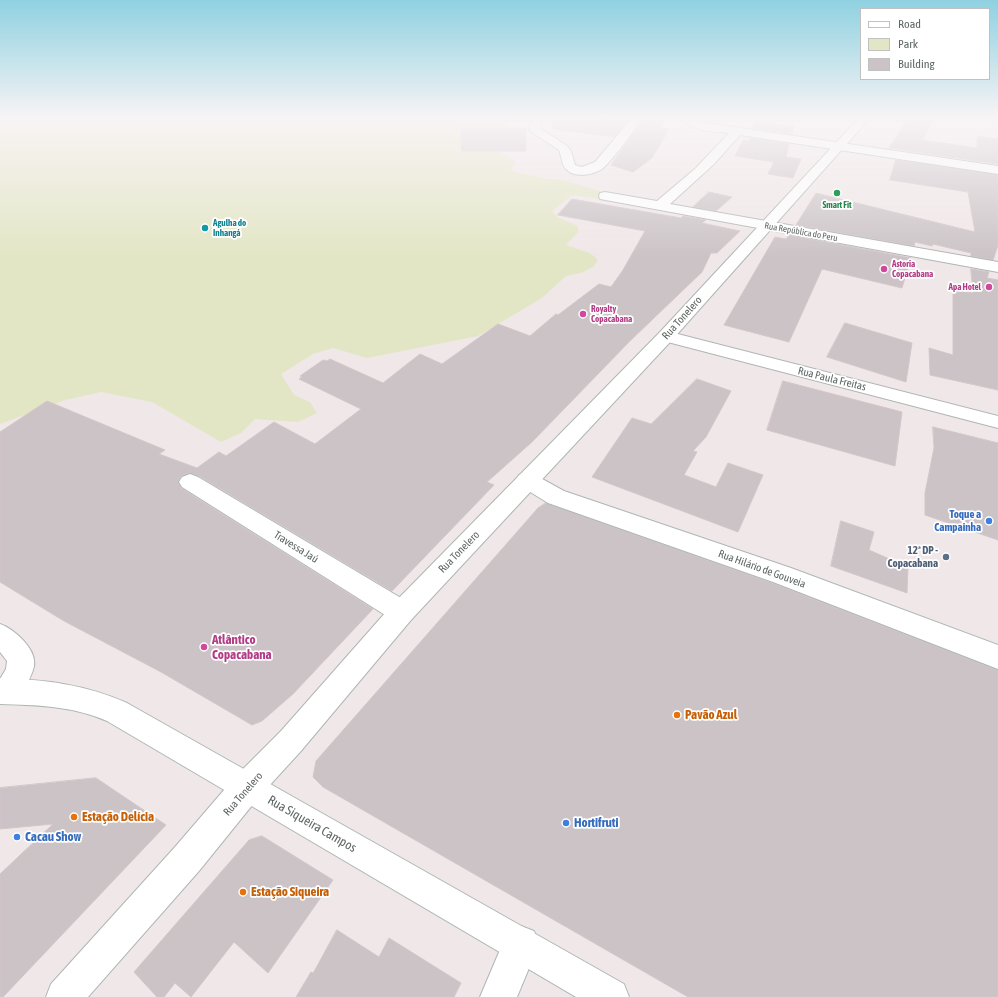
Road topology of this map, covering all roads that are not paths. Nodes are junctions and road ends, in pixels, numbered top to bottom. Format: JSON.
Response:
{"nodes":[{"id":1,"x":569,"y":165,"type":"edge"},
{"id":2,"x":599,"y":165,"type":"edge"},
{"id":3,"x":707,"y":165,"type":"edge"},
{"id":4,"x":821,"y":165,"type":"edge"},
{"id":5,"x":960,"y":165,"type":"edge"},
{"id":6,"x":998,"y":170,"type":"edge"},
{"id":7,"x":605,"y":196,"type":"dead end"},
{"id":8,"x":659,"y":206,"type":"junction"},
{"id":9,"x":766,"y":226,"type":"junction"},
{"id":10,"x":998,"y":267,"type":"edge"},
{"id":11,"x":666,"y":336,"type":"junction"},
{"id":12,"x":998,"y":422,"type":"edge"},
{"id":13,"x":527,"y":480,"type":"junction"},
{"id":14,"x":190,"y":482,"type":"dead end"},
{"id":15,"x":402,"y":612,"type":"junction"},
{"id":16,"x":0,"y":635,"type":"edge"},
{"id":17,"x":998,"y":657,"type":"edge"},
{"id":18,"x":4,"y":691,"type":"edge"},
{"id":19,"x":247,"y":787,"type":"junction"},
{"id":20,"x":521,"y":944,"type":"junction"},
{"id":21,"x":64,"y":997,"type":"edge"},
{"id":22,"x":498,"y":997,"type":"edge"},
{"id":23,"x":611,"y":997,"type":"edge"}],
"edges":[{"from":1,"to":2,"type":"street"},
{"from":3,"to":8,"type":"street"},
{"from":4,"to":9,"type":"street","name":"Rua Tonelero"},
{"from":5,"to":6,"type":"street"},
{"from":7,"to":8,"type":"street","name":"Rua República do Peru"},
{"from":8,"to":9,"type":"street","name":"Rua República do Peru"},
{"from":9,"to":10,"type":"street","name":"Rua República do Peru"},
{"from":9,"to":11,"type":"street","name":"Rua Tonelero"},
{"from":11,"to":12,"type":"street","name":"Rua Paula Freitas"},
{"from":11,"to":13,"type":"street","name":"Rua Tonelero"},
{"from":13,"to":15,"type":"street","name":"Rua Tonelero"},
{"from":13,"to":17,"type":"street","name":"Rua Hilário de Gouveia"},
{"from":14,"to":15,"type":"street","name":"Travessa Jaú"},
{"from":15,"to":19,"type":"street","name":"Rua Tonelero"},
{"from":16,"to":18,"type":"street"},
{"from":18,"to":19,"type":"street","name":"Rua Siqueira Campos"},
{"from":19,"to":20,"type":"street","name":"Rua Siqueira Campos"},
{"from":19,"to":21,"type":"street","name":"Rua Tonelero"},
{"from":20,"to":22,"type":"street"},
{"from":20,"to":23,"type":"street","name":"Rua Siqueira Campos"}]}
